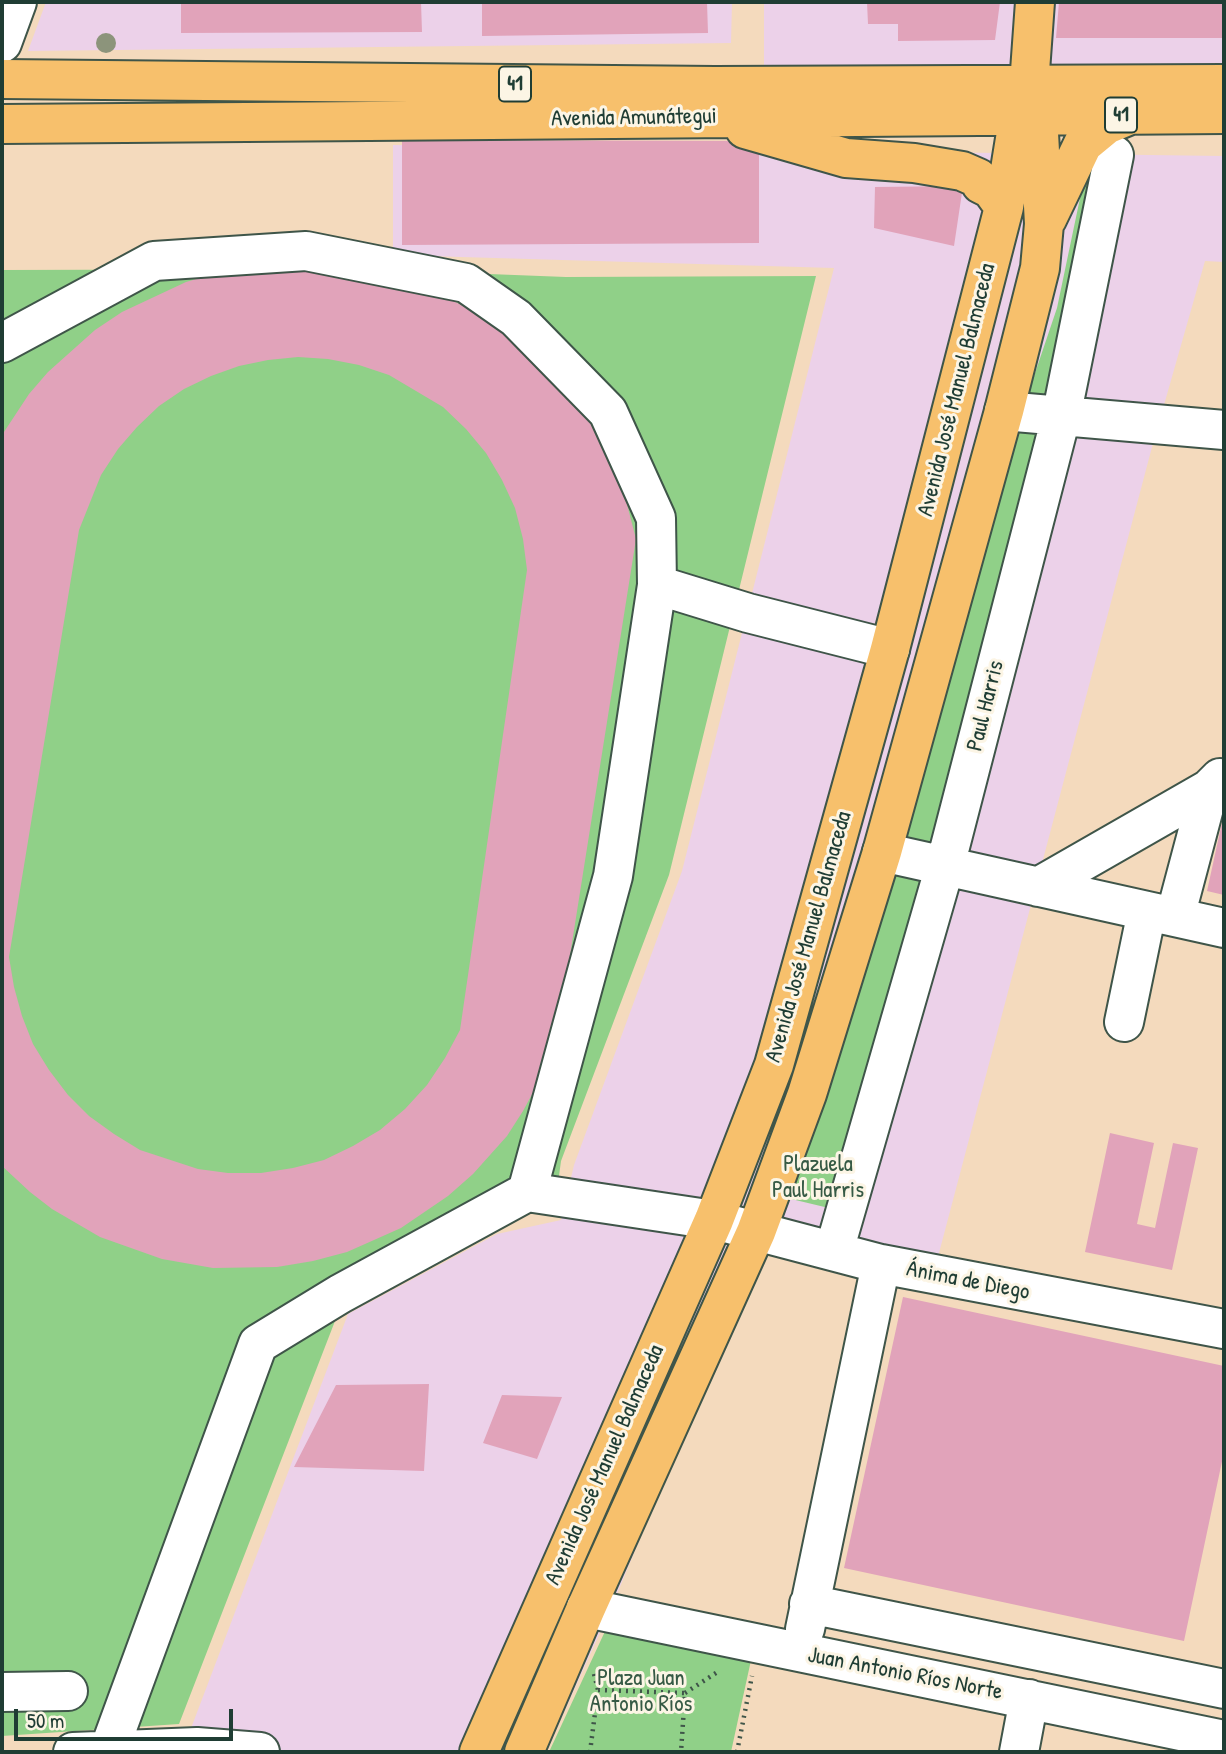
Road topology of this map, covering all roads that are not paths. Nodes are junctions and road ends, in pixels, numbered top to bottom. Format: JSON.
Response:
{"nodes":[{"id":1,"x":17,"y":2,"type":"edge"},
{"id":2,"x":1035,"y":2,"type":"edge"},
{"id":3,"x":2,"y":43,"type":"edge"},
{"id":4,"x":2,"y":79,"type":"edge"},
{"id":5,"x":1224,"y":84,"type":"edge"},
{"id":6,"x":1028,"y":105,"type":"junction"},
{"id":7,"x":1224,"y":114,"type":"edge"},
{"id":8,"x":1130,"y":115,"type":"junction"},
{"id":9,"x":698,"y":117,"type":"junction"},
{"id":10,"x":2,"y":124,"type":"edge"},
{"id":11,"x":1114,"y":155,"type":"dead end"},
{"id":12,"x":1004,"y":207,"type":"junction"},
{"id":13,"x":1044,"y":224,"type":"junction"},
{"id":14,"x":2,"y":343,"type":"edge"},
{"id":15,"x":1004,"y":411,"type":"junction"},
{"id":16,"x":1061,"y":417,"type":"junction"},
{"id":17,"x":1224,"y":430,"type":"edge"},
{"id":18,"x":657,"y":585,"type":"junction"},
{"id":19,"x":890,"y":649,"type":"junction"},
{"id":20,"x":1217,"y":781,"type":"edge"},
{"id":21,"x":882,"y":852,"type":"junction"},
{"id":22,"x":945,"y":866,"type":"junction"},
{"id":23,"x":1038,"y":887,"type":"junction"},
{"id":24,"x":1161,"y":914,"type":"junction"},
{"id":25,"x":1224,"y":928,"type":"edge"},
{"id":26,"x":1124,"y":1022,"type":"dead end"},
{"id":27,"x":527,"y":1192,"type":"junction"},
{"id":28,"x":714,"y":1220,"type":"junction"},
{"id":29,"x":756,"y":1232,"type":"junction"},
{"id":30,"x":834,"y":1251,"type":"junction"},
{"id":31,"x":881,"y":1264,"type":"junction"},
{"id":32,"x":1224,"y":1329,"type":"edge"},
{"id":33,"x":809,"y":1604,"type":"junction"},
{"id":34,"x":586,"y":1608,"type":"junction"},
{"id":35,"x":801,"y":1653,"type":"junction"},
{"id":36,"x":1224,"y":1689,"type":"edge"},
{"id":37,"x":68,"y":1691,"type":"dead end"},
{"id":38,"x":2,"y":1692,"type":"edge"},
{"id":39,"x":1029,"y":1699,"type":"junction"},
{"id":40,"x":1224,"y":1740,"type":"edge"},
{"id":41,"x":91,"y":1751,"type":"edge"},
{"id":42,"x":260,"y":1752,"type":"edge"},
{"id":43,"x":479,"y":1752,"type":"edge"},
{"id":44,"x":524,"y":1752,"type":"edge"},
{"id":45,"x":1019,"y":1752,"type":"edge"}],
"edges":[{"from":1,"to":3,"type":"street"},
{"from":2,"to":6,"type":"main road","name":"Avenida José Manuel Balmaceda"},
{"from":4,"to":6,"type":"main road","name":"Avenida Amunátegui","number":"41"},
{"from":5,"to":6,"type":"main road","name":"Avenida Amunátegui","number":"41"},
{"from":6,"to":8,"type":"main road","name":"Avenida Amunátegui","number":"41"},
{"from":6,"to":9,"type":"main road","name":"Avenida Amunátegui","number":"41"},
{"from":6,"to":12,"type":"main road","name":"Avenida José Manuel Balmaceda"},
{"from":6,"to":13,"type":"main road","name":"Avenida José Manuel Balmaceda"},
{"from":7,"to":8,"type":"main road","name":"Avenida Amunátegui","number":"41"},
{"from":8,"to":13,"type":"main road"},
{"from":9,"to":10,"type":"main road","name":"Avenida Amunátegui","number":"41"},
{"from":9,"to":12,"type":"main road"},
{"from":11,"to":16,"type":"street","name":"Paul Harris"},
{"from":12,"to":19,"type":"main road","name":"Avenida José Manuel Balmaceda"},
{"from":13,"to":15,"type":"main road","name":"Avenida José Manuel Balmaceda"},
{"from":14,"to":18,"type":"street"},
{"from":15,"to":16,"type":"street"},
{"from":15,"to":21,"type":"main road","name":"Avenida José Manuel Balmaceda"},
{"from":16,"to":17,"type":"street"},
{"from":16,"to":22,"type":"street","name":"Paul Harris"},
{"from":18,"to":19,"type":"street"},
{"from":18,"to":27,"type":"street"},
{"from":19,"to":28,"type":"main road","name":"Avenida José Manuel Balmaceda"},
{"from":20,"to":23,"type":"street"},
{"from":20,"to":24,"type":"street"},
{"from":21,"to":22,"type":"street"},
{"from":21,"to":29,"type":"main road","name":"Avenida José Manuel Balmaceda"},
{"from":22,"to":23,"type":"street"},
{"from":22,"to":30,"type":"street","name":"Paul Harris"},
{"from":23,"to":24,"type":"street"},
{"from":24,"to":25,"type":"street"},
{"from":24,"to":26,"type":"street"},
{"from":27,"to":28,"type":"street","name":"Ánima de Diego"},
{"from":27,"to":41,"type":"street"},
{"from":28,"to":29,"type":"street","name":"Ánima de Diego"},
{"from":28,"to":43,"type":"main road","name":"Avenida José Manuel Balmaceda"},
{"from":29,"to":30,"type":"street","name":"Ánima de Diego"},
{"from":29,"to":34,"type":"main road","name":"Avenida José Manuel Balmaceda"},
{"from":30,"to":31,"type":"street","name":"Ánima de Diego"},
{"from":31,"to":32,"type":"street","name":"Ánima de Diego"},
{"from":31,"to":33,"type":"street"},
{"from":33,"to":35,"type":"street"},
{"from":33,"to":36,"type":"street"},
{"from":34,"to":35,"type":"street","name":"Juan Antonio Ríos Norte"},
{"from":34,"to":44,"type":"main road","name":"Avenida José Manuel Balmaceda"},
{"from":35,"to":39,"type":"street","name":"Juan Antonio Ríos Norte"},
{"from":37,"to":38,"type":"street"},
{"from":39,"to":40,"type":"street","name":"Juan Antonio Ríos Norte"},
{"from":39,"to":45,"type":"street"},
{"from":41,"to":42,"type":"street"}]}
